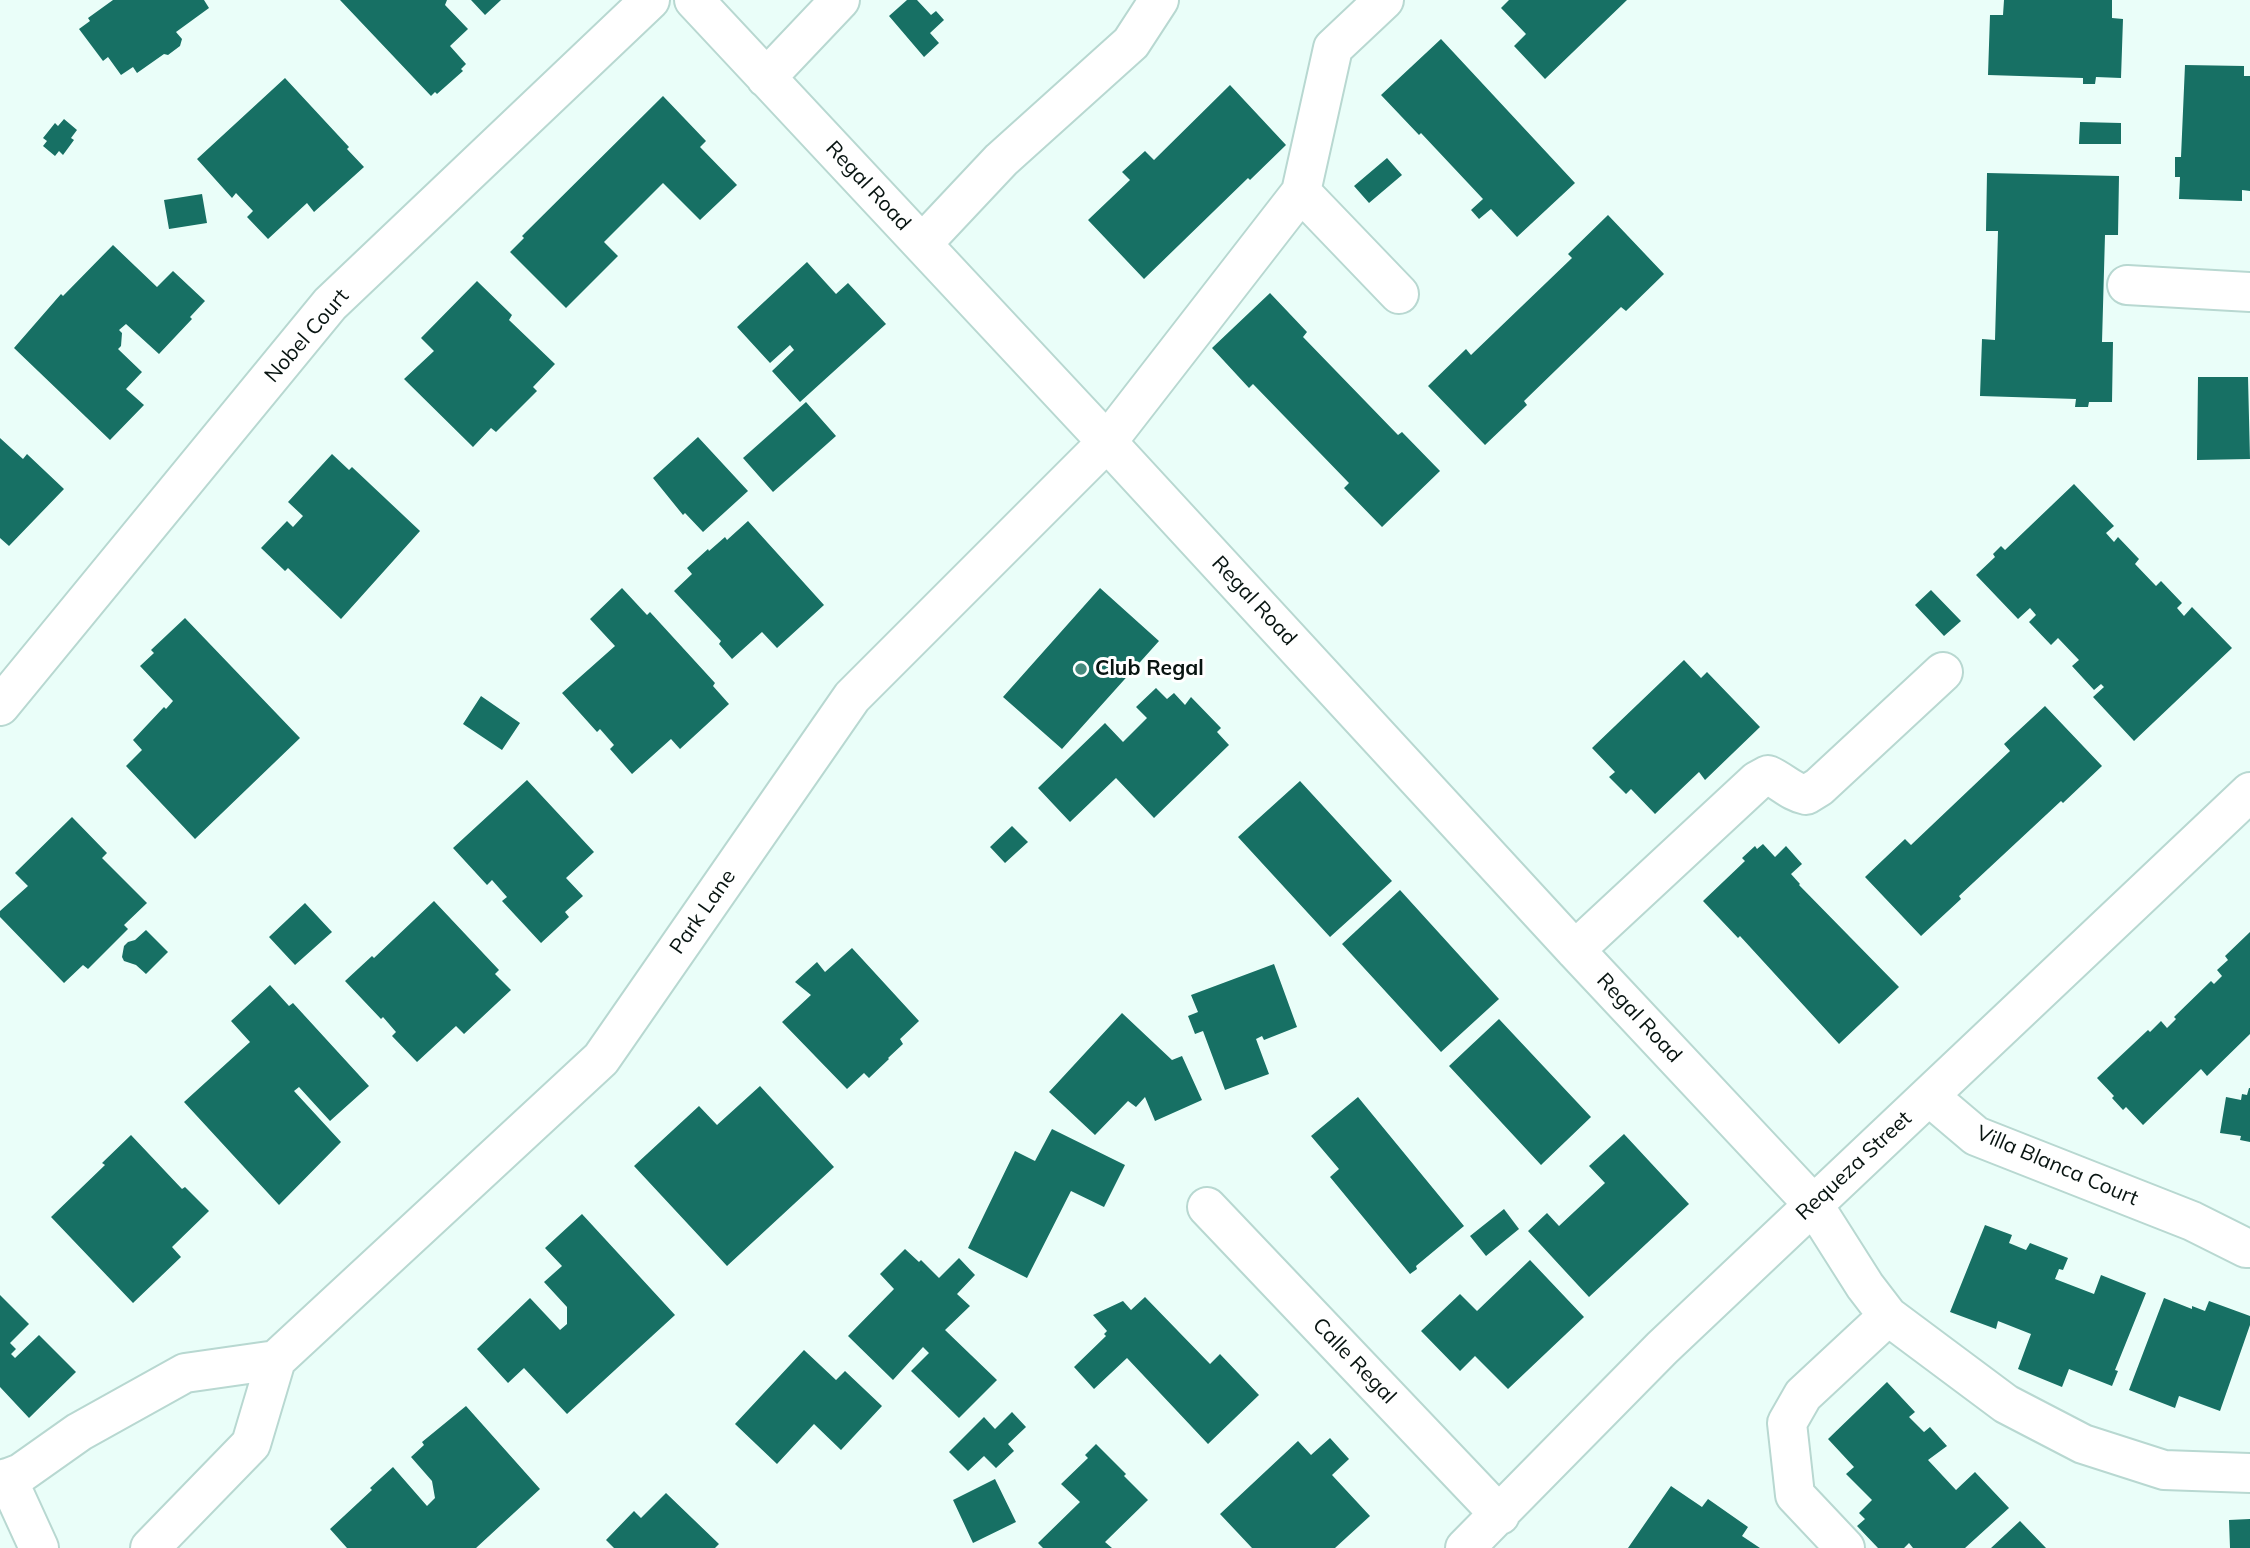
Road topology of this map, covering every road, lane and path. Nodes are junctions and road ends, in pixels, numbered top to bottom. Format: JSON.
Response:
{"nodes":[{"id":1,"x":650,"y":0,"type":"edge"},
{"id":2,"x":694,"y":0,"type":"edge"},
{"id":3,"x":840,"y":0,"type":"edge"},
{"id":4,"x":1159,"y":0,"type":"edge"},
{"id":5,"x":1384,"y":0,"type":"edge"},
{"id":6,"x":766,"y":78,"type":"junction"},
{"id":7,"x":1301,"y":192,"type":"junction"},
{"id":8,"x":922,"y":244,"type":"junction"},
{"id":9,"x":2127,"y":285,"type":"dead end"},
{"id":10,"x":2250,"y":292,"type":"edge"},
{"id":11,"x":1399,"y":294,"type":"dead end"},
{"id":12,"x":1107,"y":442,"type":"junction"},
{"id":13,"x":1943,"y":672,"type":"dead end"},
{"id":14,"x":0,"y":706,"type":"edge"},
{"id":15,"x":2250,"y":792,"type":"edge"},
{"id":16,"x":1575,"y":950,"type":"junction"},
{"id":17,"x":1930,"y":1097,"type":"junction"},
{"id":18,"x":1813,"y":1204,"type":"junction"},
{"id":19,"x":1207,"y":1207,"type":"dead end"},
{"id":20,"x":2250,"y":1220,"type":"edge"},
{"id":21,"x":2192,"y":1221,"type":"junction"},
{"id":22,"x":2250,"y":1248,"type":"edge"},
{"id":23,"x":1888,"y":1316,"type":"junction"},
{"id":24,"x":276,"y":1360,"type":"junction"},
{"id":25,"x":2250,"y":1473,"type":"edge"},
{"id":26,"x":4,"y":1479,"type":"edge"},
{"id":27,"x":1500,"y":1515,"type":"junction"},
{"id":28,"x":39,"y":1548,"type":"edge"},
{"id":29,"x":149,"y":1548,"type":"edge"},
{"id":30,"x":1465,"y":1548,"type":"edge"},
{"id":31,"x":1844,"y":1548,"type":"edge"}],
"edges":[{"from":1,"to":14,"type":"street","name":"Nobel Court"},
{"from":2,"to":6,"type":"street","name":"Regal Road"},
{"from":3,"to":6,"type":"street"},
{"from":4,"to":8,"type":"street"},
{"from":5,"to":7,"type":"street"},
{"from":6,"to":8,"type":"street","name":"Regal Road"},
{"from":7,"to":11,"type":"street"},
{"from":7,"to":12,"type":"street","name":"Park Lane"},
{"from":8,"to":12,"type":"street","name":"Regal Road"},
{"from":9,"to":10,"type":"street"},
{"from":12,"to":16,"type":"street","name":"Regal Road"},
{"from":12,"to":24,"type":"street","name":"Park Lane"},
{"from":13,"to":16,"type":"street"},
{"from":15,"to":17,"type":"street","name":"Requeza Street"},
{"from":16,"to":18,"type":"street","name":"Regal Road"},
{"from":17,"to":18,"type":"street","name":"Requeza Street"},
{"from":17,"to":21,"type":"street","name":"Villa Blanca Court"},
{"from":18,"to":23,"type":"street","name":"Regal Road"},
{"from":18,"to":27,"type":"street","name":"Requeza Street"},
{"from":19,"to":27,"type":"street","name":"Calle Regal"},
{"from":20,"to":21,"type":"street","name":"Villa Blanca Court"},
{"from":21,"to":22,"type":"street","name":"Villa Blanca Court"},
{"from":23,"to":25,"type":"street","name":"Regal Road"},
{"from":23,"to":31,"type":"street"},
{"from":24,"to":26,"type":"street"},
{"from":24,"to":29,"type":"street"},
{"from":26,"to":28,"type":"street"},
{"from":27,"to":30,"type":"street","name":"Requeza Street"}]}
